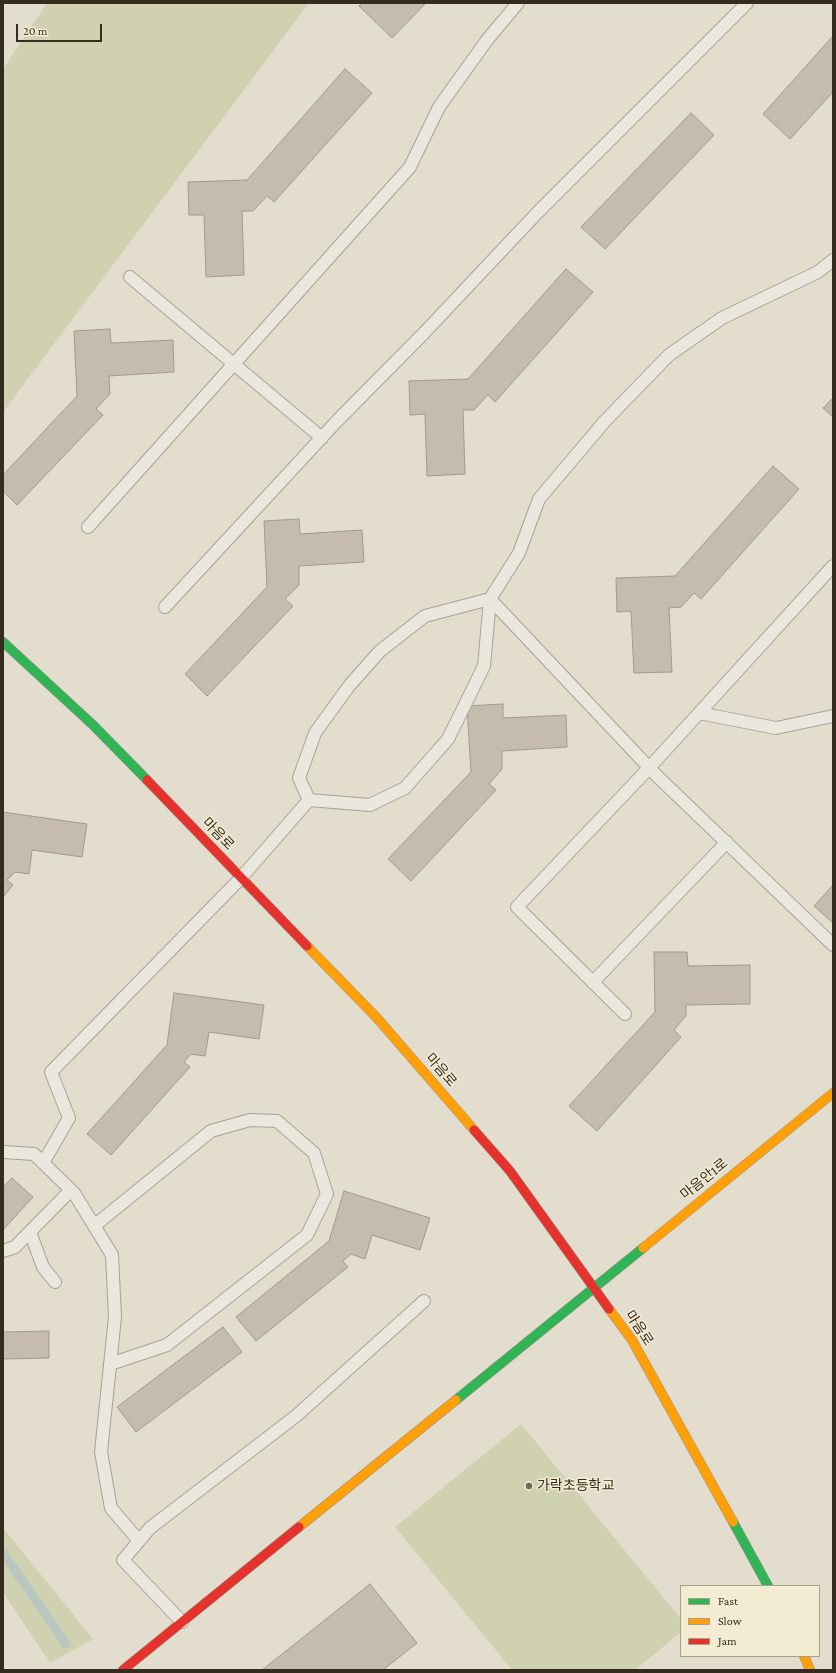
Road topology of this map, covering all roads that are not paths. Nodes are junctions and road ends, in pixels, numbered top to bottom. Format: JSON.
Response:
{"nodes":[{"id":1,"x":518,"y":3,"type":"edge"},
{"id":2,"x":747,"y":3,"type":"edge"},
{"id":3,"x":833,"y":260,"type":"edge"},
{"id":4,"x":130,"y":277,"type":"dead end"},
{"id":5,"x":233,"y":364,"type":"junction"},
{"id":6,"x":322,"y":438,"type":"junction"},
{"id":7,"x":88,"y":527,"type":"dead end"},
{"id":8,"x":833,"y":566,"type":"edge"},
{"id":9,"x":490,"y":599,"type":"junction"},
{"id":10,"x":165,"y":607,"type":"dead end"},
{"id":11,"x":3,"y":642,"type":"edge"},
{"id":12,"x":699,"y":713,"type":"junction"},
{"id":13,"x":833,"y":716,"type":"edge"},
{"id":14,"x":650,"y":768,"type":"junction"},
{"id":15,"x":308,"y":800,"type":"junction"},
{"id":16,"x":727,"y":842,"type":"junction"},
{"id":17,"x":241,"y":878,"type":"junction"},
{"id":18,"x":833,"y":945,"type":"edge"},
{"id":19,"x":593,"y":982,"type":"junction"},
{"id":20,"x":625,"y":1014,"type":"dead end"},
{"id":21,"x":833,"y":1093,"type":"edge"},
{"id":22,"x":3,"y":1152,"type":"edge"},
{"id":23,"x":43,"y":1163,"type":"junction"},
{"id":24,"x":71,"y":1190,"type":"junction"},
{"id":25,"x":94,"y":1226,"type":"junction"},
{"id":26,"x":30,"y":1232,"type":"junction"},
{"id":27,"x":3,"y":1252,"type":"edge"},
{"id":28,"x":55,"y":1282,"type":"dead end"},
{"id":29,"x":593,"y":1287,"type":"junction"},
{"id":30,"x":424,"y":1302,"type":"dead end"},
{"id":31,"x":110,"y":1364,"type":"junction"},
{"id":32,"x":139,"y":1541,"type":"junction"},
{"id":33,"x":767,"y":1585,"type":"edge"},
{"id":34,"x":182,"y":1622,"type":"junction"},
{"id":35,"x":804,"y":1657,"type":"edge"},
{"id":36,"x":123,"y":1670,"type":"edge"},
{"id":37,"x":810,"y":1670,"type":"edge"}],
"edges":[{"from":1,"to":5,"type":"lane"},
{"from":2,"to":6,"type":"lane"},
{"from":3,"to":9,"type":"lane"},
{"from":4,"to":5,"type":"lane"},
{"from":5,"to":6,"type":"lane"},
{"from":5,"to":7,"type":"lane"},
{"from":6,"to":10,"type":"lane"},
{"from":8,"to":12,"type":"lane"},
{"from":9,"to":14,"type":"lane"},
{"from":9,"to":15,"type":"lane"},
{"from":9,"to":15,"type":"lane"},
{"from":11,"to":17,"type":"street","name":"마음로"},
{"from":12,"to":13,"type":"lane"},
{"from":12,"to":14,"type":"lane"},
{"from":14,"to":16,"type":"lane"},
{"from":14,"to":19,"type":"lane"},
{"from":15,"to":17,"type":"lane"},
{"from":16,"to":18,"type":"lane"},
{"from":16,"to":19,"type":"lane"},
{"from":17,"to":23,"type":"lane"},
{"from":17,"to":29,"type":"street","name":"마음로"},
{"from":19,"to":20,"type":"lane"},
{"from":21,"to":29,"type":"street","name":"마음안1로"},
{"from":22,"to":23,"type":"lane"},
{"from":23,"to":24,"type":"lane"},
{"from":24,"to":25,"type":"lane"},
{"from":24,"to":26,"type":"lane"},
{"from":25,"to":31,"type":"lane"},
{"from":25,"to":31,"type":"lane"},
{"from":26,"to":27,"type":"lane"},
{"from":26,"to":28,"type":"lane"},
{"from":29,"to":33,"type":"street","name":"마음로"},
{"from":29,"to":34,"type":"street","name":"마음안1로"},
{"from":30,"to":32,"type":"lane"},
{"from":31,"to":32,"type":"lane"},
{"from":32,"to":34,"type":"lane"},
{"from":34,"to":36,"type":"street","name":"마음안1로"},
{"from":35,"to":37,"type":"street"}]}
